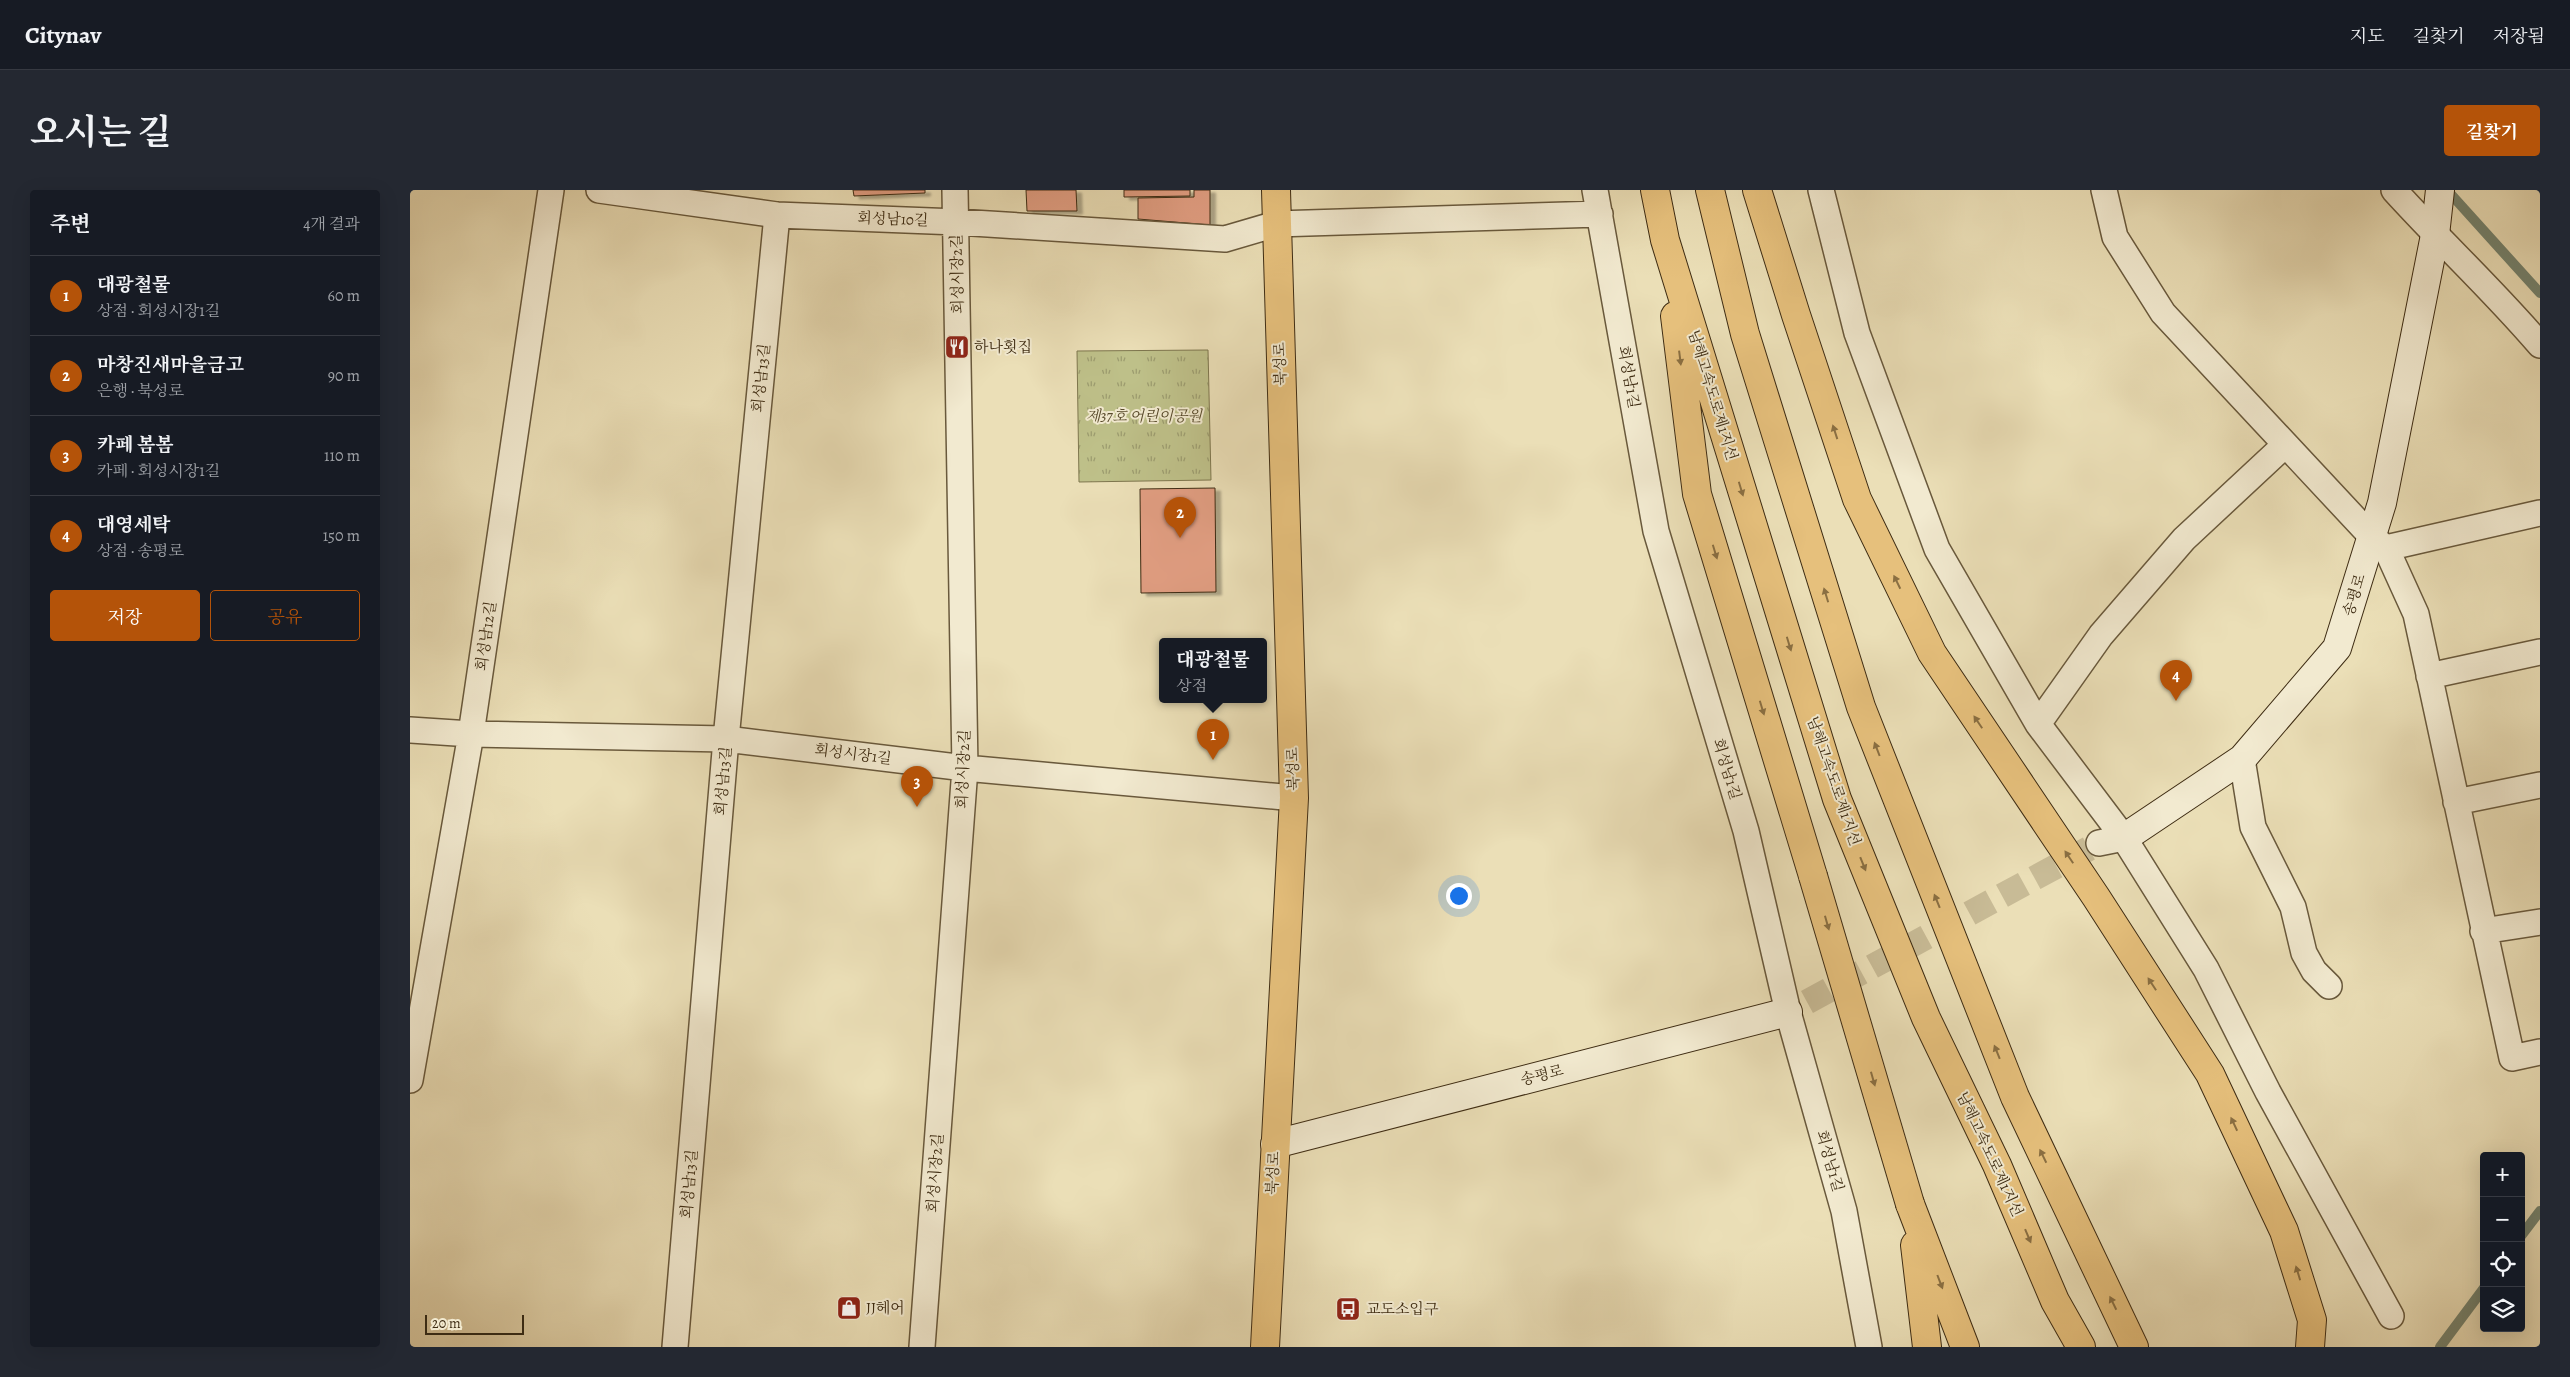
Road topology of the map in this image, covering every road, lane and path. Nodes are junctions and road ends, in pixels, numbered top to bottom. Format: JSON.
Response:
{"nodes":[{"id":1,"x":551,"y":190,"type":"edge"},
{"id":2,"x":599,"y":190,"type":"edge"},
{"id":3,"x":955,"y":190,"type":"edge"},
{"id":4,"x":1276,"y":190,"type":"edge"},
{"id":5,"x":1655,"y":190,"type":"edge"},
{"id":6,"x":1710,"y":190,"type":"edge"},
{"id":7,"x":1757,"y":190,"type":"edge"},
{"id":8,"x":1821,"y":190,"type":"edge"},
{"id":9,"x":2104,"y":190,"type":"edge"},
{"id":10,"x":2394,"y":190,"type":"edge"},
{"id":11,"x":2440,"y":190,"type":"edge"},
{"id":12,"x":1598,"y":202,"type":"edge"},
{"id":13,"x":777,"y":215,"type":"junction"},
{"id":14,"x":957,"y":222,"type":"junction"},
{"id":15,"x":1276,"y":224,"type":"junction"},
{"id":16,"x":2435,"y":234,"type":"junction"},
{"id":17,"x":1666,"y":240,"type":"junction"},
{"id":18,"x":2540,"y":345,"type":"edge"},
{"id":19,"x":2285,"y":445,"type":"junction"},
{"id":20,"x":2540,"y":513,"type":"edge"},
{"id":21,"x":2379,"y":542,"type":"junction"},
{"id":22,"x":2540,"y":652,"type":"edge"},
{"id":23,"x":2429,"y":676,"type":"junction"},
{"id":24,"x":2038,"y":724,"type":"junction"},
{"id":25,"x":410,"y":730,"type":"edge"},
{"id":26,"x":471,"y":734,"type":"junction"},
{"id":27,"x":726,"y":739,"type":"junction"},
{"id":28,"x":2242,"y":759,"type":"junction"},
{"id":29,"x":965,"y":768,"type":"junction"},
{"id":30,"x":2540,"y":785,"type":"edge"},
{"id":31,"x":1294,"y":798,"type":"junction"},
{"id":32,"x":2456,"y":802,"type":"junction"},
{"id":33,"x":2111,"y":840,"type":"junction"},
{"id":34,"x":2540,"y":922,"type":"edge"},
{"id":35,"x":2483,"y":932,"type":"junction"},
{"id":36,"x":2329,"y":986,"type":"dead end"},
{"id":37,"x":1797,"y":1007,"type":"junction"},
{"id":38,"x":2540,"y":1052,"type":"edge"},
{"id":39,"x":410,"y":1080,"type":"edge"},
{"id":40,"x":1275,"y":1144,"type":"junction"},
{"id":41,"x":1910,"y":1204,"type":"junction"},
{"id":42,"x":2391,"y":1316,"type":"dead end"},
{"id":43,"x":676,"y":1347,"type":"edge"},
{"id":44,"x":922,"y":1347,"type":"edge"},
{"id":45,"x":1265,"y":1347,"type":"edge"},
{"id":46,"x":1869,"y":1347,"type":"edge"},
{"id":47,"x":1927,"y":1347,"type":"edge"},
{"id":48,"x":1965,"y":1347,"type":"edge"},
{"id":49,"x":2081,"y":1347,"type":"edge"},
{"id":50,"x":2134,"y":1347,"type":"edge"},
{"id":51,"x":2310,"y":1347,"type":"edge"}],
"edges":[{"from":1,"to":26,"type":"street","name":"회성남12길"},
{"from":2,"to":13,"type":"street","name":"회성남10길"},
{"from":3,"to":14,"type":"street","name":"회성시장2길"},
{"from":4,"to":15,"type":"main road","name":"북성로"},
{"from":5,"to":17,"type":"main road","name":"남해고속도로제1지선"},
{"from":50,"to":6,"type":"main road","one_way":true},
{"from":51,"to":7,"type":"main road","one_way":true},
{"from":8,"to":24,"type":"street"},
{"from":9,"to":19,"type":"street"},
{"from":10,"to":16,"type":"street"},
{"from":11,"to":16,"type":"main road","name":"송평로"},
{"from":12,"to":15,"type":"street","name":"회성남10길"},
{"from":12,"to":37,"type":"street","name":"회성남1길"},
{"from":13,"to":14,"type":"street","name":"회성남10길"},
{"from":13,"to":27,"type":"street","name":"회성남13길"},
{"from":14,"to":15,"type":"street","name":"회성남10길"},
{"from":14,"to":29,"type":"street","name":"회성시장2길"},
{"from":15,"to":31,"type":"main road","name":"북성로"},
{"from":16,"to":18,"type":"street"},
{"from":16,"to":21,"type":"main road","name":"송평로"},
{"from":17,"to":41,"type":"main road","one_way":true,"bridge":true},
{"from":17,"to":49,"type":"main road","name":"남해고속도로제1지선","one_way":true},
{"from":19,"to":21,"type":"street"},
{"from":19,"to":24,"type":"street"},
{"from":20,"to":21,"type":"street"},
{"from":21,"to":23,"type":"street"},
{"from":21,"to":28,"type":"main road","name":"송평로"},
{"from":22,"to":23,"type":"street"},
{"from":23,"to":32,"type":"street"},
{"from":24,"to":33,"type":"street"},
{"from":25,"to":26,"type":"street","name":"회성시장1길"},
{"from":26,"to":27,"type":"street","name":"회성시장1길"},
{"from":26,"to":39,"type":"street","name":"회성남12길"},
{"from":27,"to":29,"type":"street","name":"회성시장1길"},
{"from":27,"to":43,"type":"street","name":"회성남13길"},
{"from":28,"to":33,"type":"main road","name":"송평로"},
{"from":28,"to":36,"type":"street"},
{"from":29,"to":31,"type":"street","name":"회성시장1길"},
{"from":29,"to":44,"type":"street","name":"회성시장2길"},
{"from":30,"to":32,"type":"street"},
{"from":31,"to":40,"type":"main road","name":"북성로"},
{"from":32,"to":35,"type":"street"},
{"from":33,"to":42,"type":"street"},
{"from":34,"to":35,"type":"street"},
{"from":35,"to":38,"type":"street"},
{"from":37,"to":40,"type":"main road","name":"송평로"},
{"from":37,"to":46,"type":"street","name":"회성남1길"},
{"from":40,"to":45,"type":"main road","name":"북성로"},
{"from":41,"to":47,"type":"main road"},
{"from":41,"to":48,"type":"main road","one_way":true}]}
